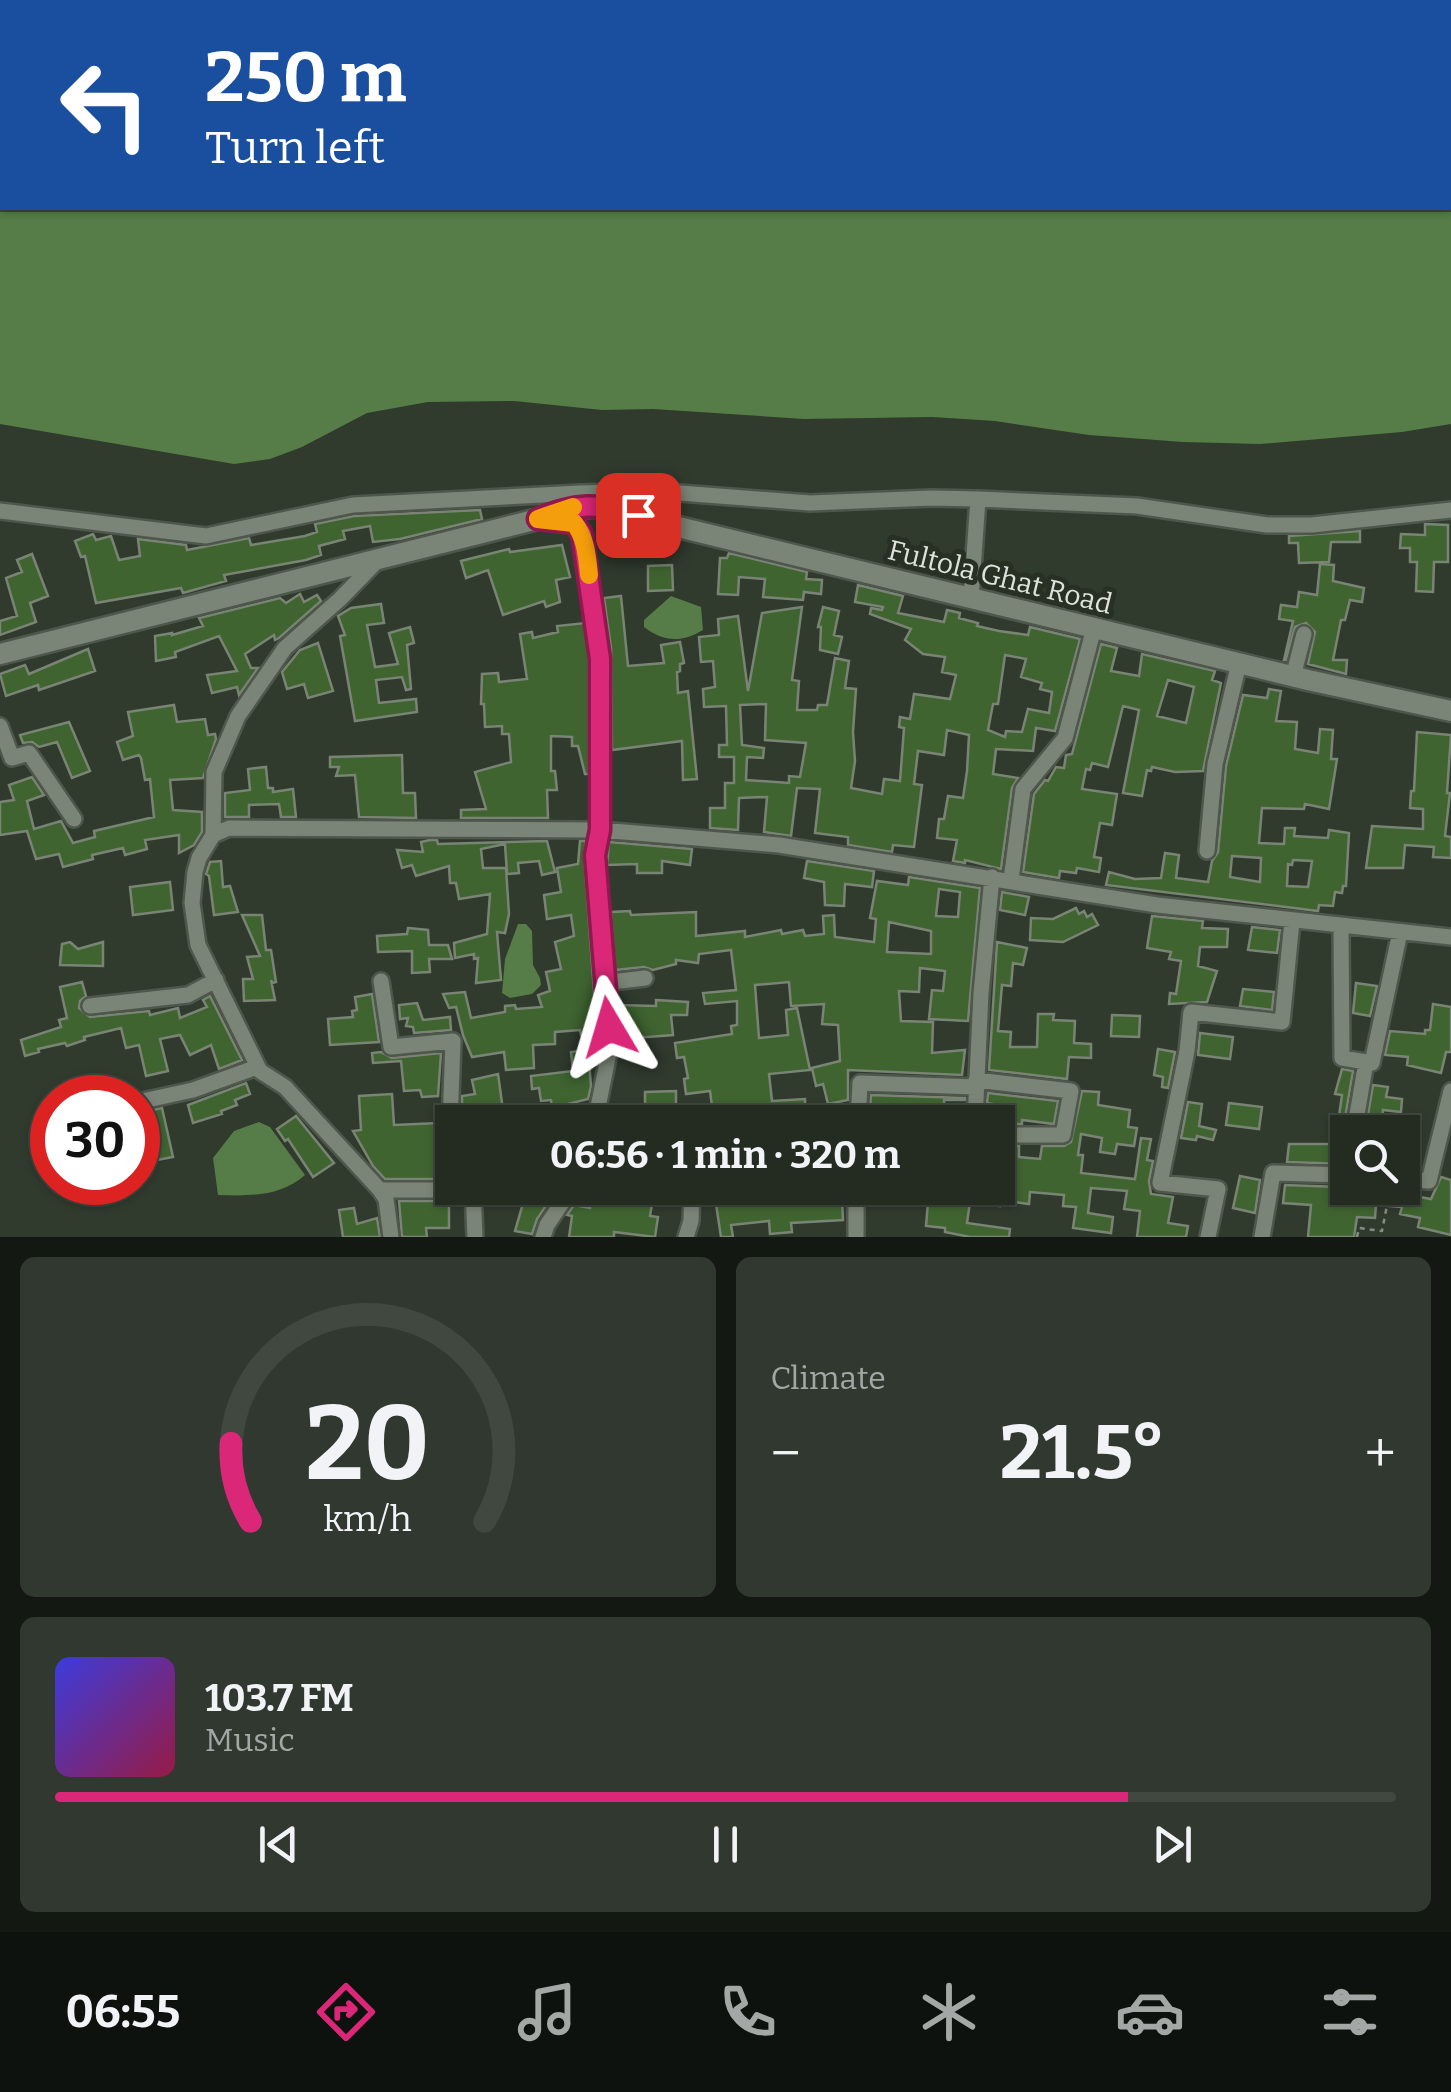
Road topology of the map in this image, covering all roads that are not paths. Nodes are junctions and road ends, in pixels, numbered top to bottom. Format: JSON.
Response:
{"nodes":[{"id":1,"x":978,"y":499,"type":"junction"},
{"id":2,"x":1451,"y":510,"type":"edge"},
{"id":3,"x":0,"y":511,"type":"edge"},
{"id":4,"x":538,"y":519,"type":"junction"},
{"id":5,"x":379,"y":558,"type":"junction"},
{"id":6,"x":971,"y":598,"type":"junction"},
{"id":7,"x":1094,"y":628,"type":"junction"},
{"id":8,"x":1304,"y":634,"type":"dead end"},
{"id":9,"x":0,"y":654,"type":"edge"},
{"id":10,"x":1239,"y":664,"type":"junction"},
{"id":11,"x":1293,"y":677,"type":"junction"},
{"id":12,"x":1451,"y":711,"type":"edge"},
{"id":13,"x":0,"y":726,"type":"edge"},
{"id":14,"x":74,"y":819,"type":"dead end"},
{"id":15,"x":600,"y":830,"type":"junction"},
{"id":16,"x":213,"y":835,"type":"junction"},
{"id":17,"x":1206,"y":851,"type":"dead end"},
{"id":18,"x":992,"y":877,"type":"junction"},
{"id":19,"x":1011,"y":880,"type":"junction"},
{"id":20,"x":1292,"y":921,"type":"junction"},
{"id":21,"x":1341,"y":926,"type":"junction"},
{"id":22,"x":1400,"y":932,"type":"junction"},
{"id":23,"x":1451,"y":937,"type":"edge"},
{"id":24,"x":645,"y":978,"type":"dead end"},
{"id":25,"x":216,"y":980,"type":"junction"},
{"id":26,"x":381,"y":981,"type":"dead end"},
{"id":27,"x":604,"y":983,"type":"junction"},
{"id":28,"x":90,"y":1006,"type":"dead end"},
{"id":29,"x":1366,"y":1062,"type":"junction"},
{"id":30,"x":257,"y":1067,"type":"junction"},
{"id":31,"x":976,"y":1083,"type":"junction"},
{"id":32,"x":1451,"y":1091,"type":"edge"},
{"id":33,"x":160,"y":1097,"type":"edge"},
{"id":34,"x":451,"y":1105,"type":"edge"},
{"id":35,"x":599,"y":1105,"type":"edge"},
{"id":36,"x":859,"y":1105,"type":"edge"},
{"id":37,"x":975,"y":1105,"type":"edge"},
{"id":38,"x":1357,"y":1115,"type":"edge"},
{"id":39,"x":1015,"y":1134,"type":"edge"},
{"id":40,"x":1330,"y":1174,"type":"edge"},
{"id":41,"x":1420,"y":1181,"type":"edge"},
{"id":42,"x":435,"y":1189,"type":"edge"},
{"id":43,"x":380,"y":1190,"type":"junction"},
{"id":44,"x":474,"y":1205,"type":"edge"},
{"id":45,"x":560,"y":1205,"type":"edge"},
{"id":46,"x":692,"y":1205,"type":"edge"},
{"id":47,"x":856,"y":1205,"type":"edge"},
{"id":48,"x":391,"y":1237,"type":"edge"},
{"id":49,"x":475,"y":1237,"type":"edge"},
{"id":50,"x":543,"y":1237,"type":"edge"},
{"id":51,"x":686,"y":1237,"type":"edge"},
{"id":52,"x":856,"y":1237,"type":"edge"},
{"id":53,"x":1208,"y":1237,"type":"edge"},
{"id":54,"x":1262,"y":1237,"type":"edge"}],
"edges":[{"from":1,"to":2,"type":"street"},
{"from":1,"to":3,"type":"street"},
{"from":1,"to":6,"type":"street"},
{"from":4,"to":5,"type":"street","name":"Fultola Ghat Road"},
{"from":4,"to":6,"type":"street","name":"Fultola Ghat Road"},
{"from":4,"to":15,"type":"street"},
{"from":5,"to":9,"type":"street","name":"Fultola Ghat Road"},
{"from":5,"to":16,"type":"street"},
{"from":6,"to":7,"type":"street","name":"Fultola Ghat Road"},
{"from":7,"to":10,"type":"street","name":"Fultola Ghat Road"},
{"from":7,"to":19,"type":"street"},
{"from":8,"to":11,"type":"street"},
{"from":10,"to":11,"type":"street","name":"Fultola Ghat Road"},
{"from":10,"to":17,"type":"street"},
{"from":11,"to":12,"type":"street","name":"Fultola Ghat Road"},
{"from":13,"to":14,"type":"street"},
{"from":15,"to":16,"type":"street"},
{"from":15,"to":18,"type":"street"},
{"from":15,"to":27,"type":"street"},
{"from":16,"to":25,"type":"street"},
{"from":18,"to":19,"type":"street"},
{"from":18,"to":31,"type":"street"},
{"from":19,"to":20,"type":"street"},
{"from":20,"to":21,"type":"street"},
{"from":20,"to":53,"type":"street"},
{"from":21,"to":22,"type":"street"},
{"from":21,"to":29,"type":"street"},
{"from":22,"to":23,"type":"street"},
{"from":22,"to":29,"type":"street"},
{"from":24,"to":27,"type":"street"},
{"from":25,"to":28,"type":"street"},
{"from":25,"to":30,"type":"street"},
{"from":26,"to":34,"type":"street"},
{"from":27,"to":35,"type":"street"},
{"from":29,"to":38,"type":"street"},
{"from":30,"to":33,"type":"street"},
{"from":30,"to":43,"type":"street"},
{"from":31,"to":36,"type":"street"},
{"from":31,"to":37,"type":"street"},
{"from":31,"to":39,"type":"street"},
{"from":32,"to":41,"type":"street"},
{"from":40,"to":54,"type":"street"},
{"from":42,"to":43,"type":"street"},
{"from":43,"to":48,"type":"street"},
{"from":44,"to":49,"type":"street"},
{"from":45,"to":50,"type":"street"},
{"from":46,"to":51,"type":"street"},
{"from":47,"to":52,"type":"street"}]}
